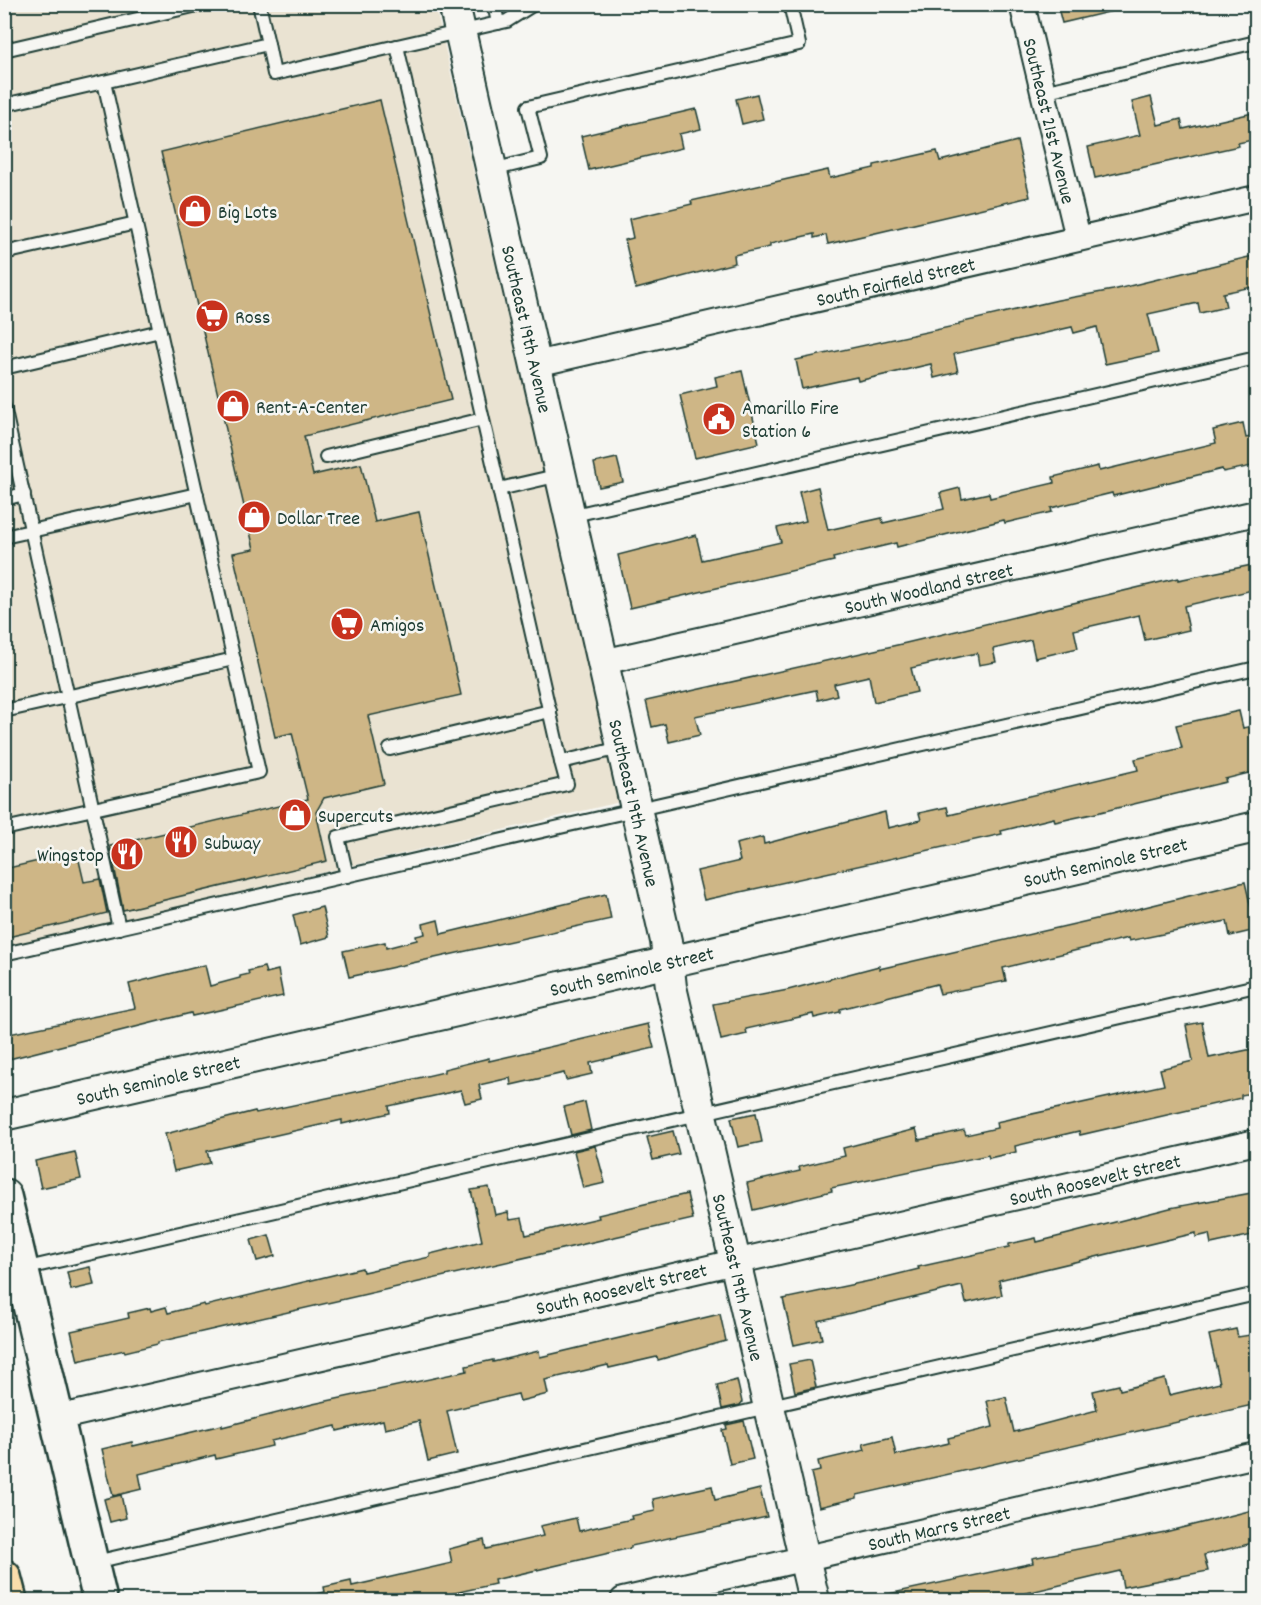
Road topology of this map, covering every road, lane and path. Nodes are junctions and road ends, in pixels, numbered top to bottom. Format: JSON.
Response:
{"nodes":[{"id":1,"x":202,"y":4,"type":"edge"},
{"id":2,"x":259,"y":4,"type":"edge"},
{"id":3,"x":494,"y":4,"type":"edge"},
{"id":4,"x":534,"y":4,"type":"edge"},
{"id":5,"x":790,"y":4,"type":"edge"},
{"id":6,"x":1022,"y":4,"type":"edge"},
{"id":7,"x":457,"y":18,"type":"edge"},
{"id":8,"x":498,"y":23,"type":"junction"},
{"id":9,"x":1257,"y":42,"type":"edge"},
{"id":10,"x":268,"y":44,"type":"junction"},
{"id":11,"x":397,"y":46,"type":"junction"},
{"id":12,"x":4,"y":50,"type":"edge"},
{"id":13,"x":104,"y":82,"type":"junction"},
{"id":14,"x":1043,"y":92,"type":"junction"},
{"id":15,"x":4,"y":105,"type":"edge"},
{"id":16,"x":492,"y":170,"type":"junction"},
{"id":17,"x":1257,"y":198,"type":"edge"},
{"id":18,"x":136,"y":224,"type":"junction"},
{"id":19,"x":1078,"y":238,"type":"junction"},
{"id":20,"x":4,"y":253,"type":"edge"},
{"id":21,"x":160,"y":331,"type":"junction"},
{"id":22,"x":1257,"y":358,"type":"edge"},
{"id":23,"x":536,"y":364,"type":"junction"},
{"id":24,"x":4,"y":368,"type":"edge"},
{"id":25,"x":4,"y":407,"type":"edge"},
{"id":26,"x":483,"y":420,"type":"junction"},
{"id":27,"x":326,"y":457,"type":"dead end"},
{"id":28,"x":561,"y":475,"type":"junction"},
{"id":29,"x":499,"y":489,"type":"junction"},
{"id":30,"x":24,"y":494,"type":"junction"},
{"id":31,"x":196,"y":494,"type":"junction"},
{"id":32,"x":4,"y":499,"type":"edge"},
{"id":33,"x":1257,"y":513,"type":"edge"},
{"id":34,"x":570,"y":516,"type":"junction"},
{"id":35,"x":32,"y":531,"type":"junction"},
{"id":36,"x":4,"y":537,"type":"edge"},
{"id":37,"x":234,"y":659,"type":"junction"},
{"id":38,"x":603,"y":663,"type":"junction"},
{"id":39,"x":1257,"y":668,"type":"edge"},
{"id":40,"x":69,"y":696,"type":"junction"},
{"id":41,"x":4,"y":711,"type":"edge"},
{"id":42,"x":550,"y":711,"type":"junction"},
{"id":43,"x":623,"y":747,"type":"junction"},
{"id":44,"x":390,"y":749,"type":"dead end"},
{"id":45,"x":561,"y":762,"type":"junction"},
{"id":46,"x":93,"y":810,"type":"junction"},
{"id":47,"x":637,"y":810,"type":"junction"},
{"id":48,"x":1257,"y":827,"type":"edge"},
{"id":49,"x":4,"y":829,"type":"edge"},
{"id":50,"x":347,"y":876,"type":"junction"},
{"id":51,"x":119,"y":928,"type":"junction"},
{"id":52,"x":4,"y":954,"type":"edge"},
{"id":53,"x":669,"y":963,"type":"junction"},
{"id":54,"x":1257,"y":986,"type":"edge"},
{"id":55,"x":4,"y":1115,"type":"edge"},
{"id":56,"x":701,"y":1115,"type":"junction"},
{"id":57,"x":1257,"y":1142,"type":"edge"},
{"id":58,"x":4,"y":1196,"type":"edge"},
{"id":59,"x":735,"y":1262,"type":"junction"},
{"id":60,"x":22,"y":1269,"type":"junction"},
{"id":61,"x":1257,"y":1294,"type":"edge"},
{"id":62,"x":768,"y":1406,"type":"junction"},
{"id":63,"x":57,"y":1419,"type":"junction"},
{"id":64,"x":1257,"y":1455,"type":"edge"},
{"id":65,"x":804,"y":1559,"type":"junction"},
{"id":66,"x":91,"y":1563,"type":"junction"},
{"id":67,"x":4,"y":1577,"type":"edge"},
{"id":68,"x":10,"y":1600,"type":"edge"},
{"id":69,"x":100,"y":1600,"type":"edge"},
{"id":70,"x":623,"y":1600,"type":"edge"},
{"id":71,"x":813,"y":1600,"type":"edge"}],
"edges":[{"from":1,"to":12,"type":"lane"},
{"from":2,"to":10,"type":"lane"},
{"from":3,"to":8,"type":"lane"},
{"from":4,"to":8,"type":"lane"},
{"from":5,"to":16,"type":"lane"},
{"from":6,"to":14,"type":"street","name":"Southeast 21st Avenue"},
{"from":7,"to":8,"type":"lane"},
{"from":7,"to":11,"type":"lane"},
{"from":7,"to":16,"type":"street","name":"Southeast 19th Avenue"},
{"from":9,"to":14,"type":"lane"},
{"from":10,"to":11,"type":"lane"},
{"from":10,"to":13,"type":"lane"},
{"from":11,"to":26,"type":"lane"},
{"from":13,"to":15,"type":"lane"},
{"from":13,"to":18,"type":"lane"},
{"from":14,"to":19,"type":"street","name":"Southeast 21st Avenue"},
{"from":16,"to":23,"type":"street","name":"Southeast 19th Avenue"},
{"from":17,"to":19,"type":"street","name":"South Fairfield Street"},
{"from":18,"to":20,"type":"lane"},
{"from":18,"to":21,"type":"lane"},
{"from":19,"to":23,"type":"street","name":"South Fairfield Street"},
{"from":21,"to":24,"type":"lane"},
{"from":21,"to":31,"type":"lane"},
{"from":22,"to":34,"type":"lane"},
{"from":23,"to":28,"type":"street","name":"Southeast 19th Avenue"},
{"from":25,"to":30,"type":"lane"},
{"from":26,"to":27,"type":"lane"},
{"from":26,"to":29,"type":"lane"},
{"from":28,"to":29,"type":"lane"},
{"from":28,"to":34,"type":"street","name":"Southeast 19th Avenue"},
{"from":29,"to":42,"type":"lane"},
{"from":30,"to":32,"type":"lane"},
{"from":30,"to":35,"type":"lane"},
{"from":31,"to":35,"type":"lane"},
{"from":31,"to":37,"type":"lane"},
{"from":33,"to":38,"type":"street","name":"South Woodland Street"},
{"from":34,"to":38,"type":"street","name":"Southeast 19th Avenue"},
{"from":35,"to":36,"type":"lane"},
{"from":35,"to":40,"type":"lane"},
{"from":37,"to":40,"type":"lane"},
{"from":37,"to":46,"type":"lane"},
{"from":38,"to":43,"type":"street","name":"Southeast 19th Avenue"},
{"from":39,"to":47,"type":"lane"},
{"from":40,"to":41,"type":"lane"},
{"from":40,"to":46,"type":"lane"},
{"from":42,"to":44,"type":"lane"},
{"from":42,"to":45,"type":"lane"},
{"from":43,"to":45,"type":"lane"},
{"from":43,"to":47,"type":"street","name":"Southeast 19th Avenue"},
{"from":45,"to":50,"type":"lane"},
{"from":46,"to":49,"type":"lane"},
{"from":46,"to":51,"type":"lane"},
{"from":47,"to":50,"type":"lane"},
{"from":47,"to":53,"type":"street","name":"Southeast 19th Avenue"},
{"from":48,"to":53,"type":"street","name":"South Seminole Street"},
{"from":50,"to":51,"type":"lane"},
{"from":51,"to":52,"type":"lane"},
{"from":53,"to":55,"type":"street","name":"South Seminole Street"},
{"from":53,"to":56,"type":"street","name":"Southeast 19th Avenue"},
{"from":54,"to":56,"type":"lane"},
{"from":56,"to":59,"type":"street","name":"Southeast 19th Avenue"},
{"from":56,"to":60,"type":"lane"},
{"from":57,"to":59,"type":"street","name":"South Roosevelt Street"},
{"from":58,"to":60,"type":"main road"},
{"from":59,"to":62,"type":"street","name":"Southeast 19th Avenue"},
{"from":59,"to":63,"type":"street","name":"South Roosevelt Street"},
{"from":60,"to":63,"type":"main road"},
{"from":61,"to":62,"type":"lane"},
{"from":62,"to":65,"type":"street","name":"Southeast 19th Avenue"},
{"from":62,"to":66,"type":"lane"},
{"from":63,"to":66,"type":"main road"},
{"from":64,"to":65,"type":"street","name":"South Marrs Street"},
{"from":65,"to":70,"type":"street","name":"South Marrs Street"},
{"from":65,"to":71,"type":"street","name":"Southeast 19th Avenue"},
{"from":66,"to":69,"type":"main road"},
{"from":67,"to":68,"type":"highway"}]}
